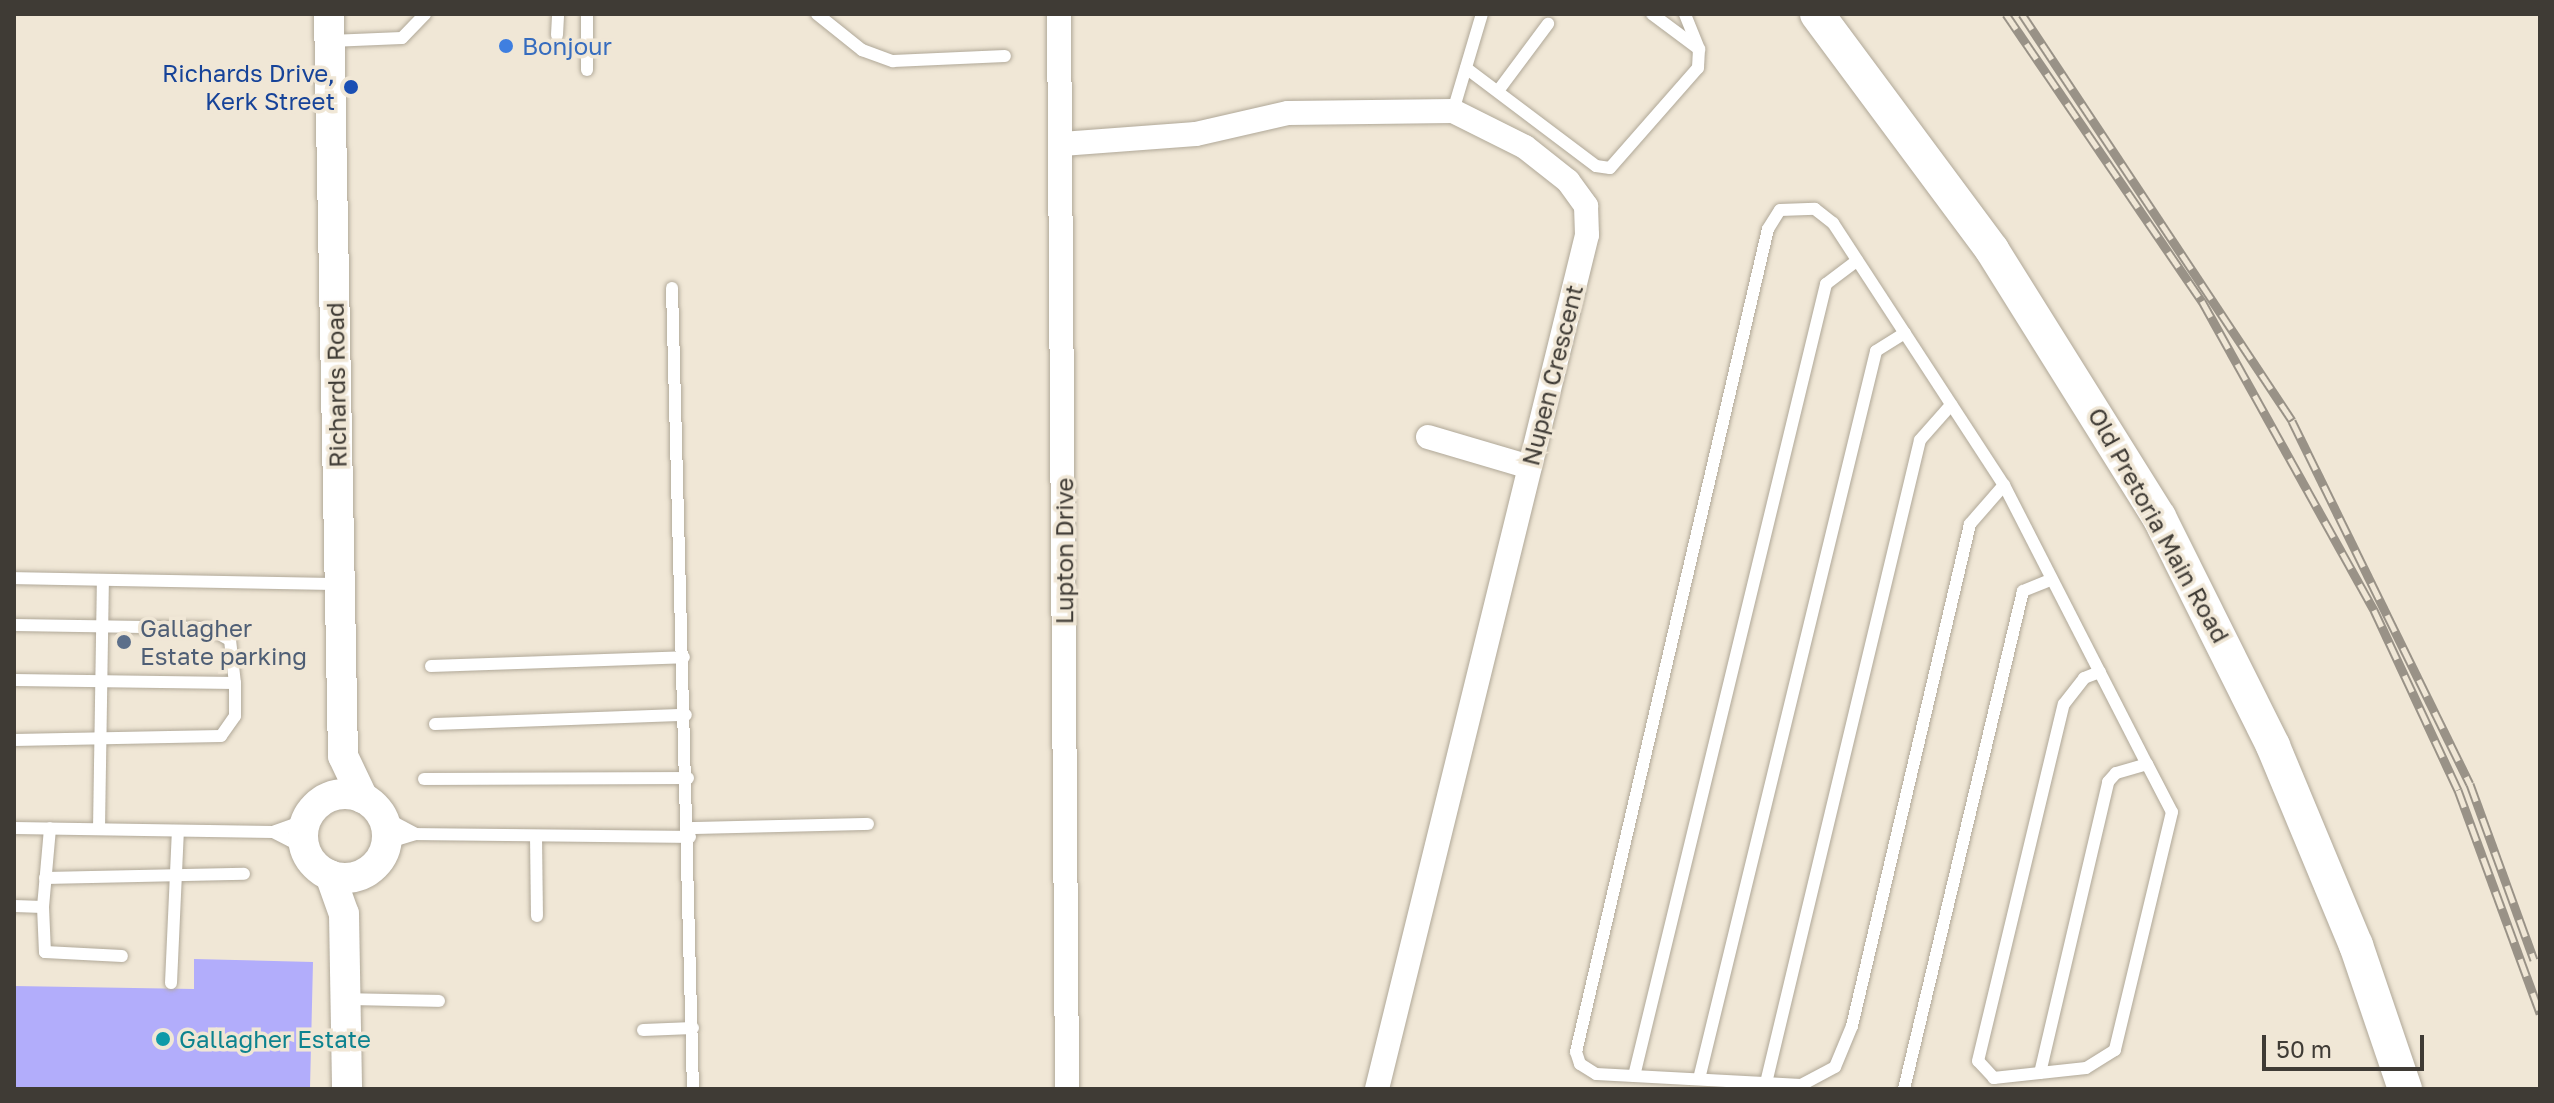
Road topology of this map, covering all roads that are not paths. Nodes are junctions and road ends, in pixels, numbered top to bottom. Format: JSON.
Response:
{"nodes":[{"id":1,"x":425,"y":14,"type":"edge"},
{"id":2,"x":558,"y":14,"type":"edge"},
{"id":3,"x":587,"y":14,"type":"edge"},
{"id":4,"x":817,"y":14,"type":"edge"},
{"id":5,"x":1059,"y":14,"type":"edge"},
{"id":6,"x":1482,"y":14,"type":"edge"},
{"id":7,"x":1652,"y":14,"type":"edge"},
{"id":8,"x":1685,"y":14,"type":"edge"},
{"id":9,"x":1817,"y":14,"type":"edge"},
{"id":10,"x":1548,"y":24,"type":"dead end"},
{"id":11,"x":330,"y":28,"type":"edge"},
{"id":12,"x":557,"y":35,"type":"dead end"},
{"id":13,"x":1699,"y":49,"type":"junction"},
{"id":14,"x":1005,"y":56,"type":"dead end"},
{"id":15,"x":1466,"y":68,"type":"junction"},
{"id":16,"x":587,"y":70,"type":"dead end"},
{"id":17,"x":1498,"y":91,"type":"junction"},
{"id":18,"x":1453,"y":111,"type":"junction"},
{"id":19,"x":1062,"y":144,"type":"junction"},
{"id":20,"x":1857,"y":261,"type":"junction"},
{"id":21,"x":672,"y":288,"type":"dead end"},
{"id":22,"x":1905,"y":333,"type":"junction"},
{"id":23,"x":1951,"y":405,"type":"junction"},
{"id":24,"x":1428,"y":437,"type":"dead end"},
{"id":25,"x":1530,"y":467,"type":"junction"},
{"id":26,"x":2004,"y":485,"type":"junction"},
{"id":27,"x":14,"y":578,"type":"edge"},
{"id":28,"x":2052,"y":579,"type":"junction"},
{"id":29,"x":103,"y":581,"type":"junction"},
{"id":30,"x":340,"y":584,"type":"junction"},
{"id":31,"x":14,"y":625,"type":"edge"},
{"id":32,"x":101,"y":627,"type":"junction"},
{"id":33,"x":684,"y":657,"type":"junction"},
{"id":34,"x":431,"y":666,"type":"dead end"},
{"id":35,"x":2100,"y":672,"type":"junction"},
{"id":36,"x":14,"y":680,"type":"edge"},
{"id":37,"x":101,"y":683,"type":"junction"},
{"id":38,"x":235,"y":683,"type":"junction"},
{"id":39,"x":686,"y":715,"type":"junction"},
{"id":40,"x":435,"y":724,"type":"dead end"},
{"id":41,"x":14,"y":740,"type":"edge"},
{"id":42,"x":102,"y":741,"type":"junction"},
{"id":43,"x":343,"y":756,"type":"junction"},
{"id":44,"x":2147,"y":764,"type":"junction"},
{"id":45,"x":688,"y":778,"type":"junction"},
{"id":46,"x":424,"y":779,"type":"dead end"},
{"id":47,"x":377,"y":819,"type":"junction"},
{"id":48,"x":311,"y":822,"type":"junction"},
{"id":49,"x":868,"y":824,"type":"dead end"},
{"id":50,"x":14,"y":828,"type":"edge"},
{"id":51,"x":50,"y":828,"type":"junction"},
{"id":52,"x":99,"y":829,"type":"junction"},
{"id":53,"x":178,"y":831,"type":"junction"},
{"id":54,"x":273,"y":832,"type":"junction"},
{"id":55,"x":690,"y":833,"type":"junction"},
{"id":56,"x":416,"y":834,"type":"junction"},
{"id":57,"x":536,"y":836,"type":"junction"},
{"id":58,"x":177,"y":874,"type":"junction"},
{"id":59,"x":244,"y":874,"type":"dead end"},
{"id":60,"x":344,"y":875,"type":"junction"},
{"id":61,"x":45,"y":878,"type":"junction"},
{"id":62,"x":14,"y":906,"type":"edge"},
{"id":63,"x":43,"y":907,"type":"junction"},
{"id":64,"x":537,"y":916,"type":"dead end"},
{"id":65,"x":122,"y":956,"type":"dead end"},
{"id":66,"x":171,"y":983,"type":"dead end"},
{"id":67,"x":345,"y":999,"type":"junction"},
{"id":68,"x":439,"y":1001,"type":"dead end"},
{"id":69,"x":693,"y":1028,"type":"junction"},
{"id":70,"x":643,"y":1030,"type":"dead end"},
{"id":71,"x":2040,"y":1073,"type":"junction"},
{"id":72,"x":1634,"y":1076,"type":"junction"},
{"id":73,"x":1699,"y":1079,"type":"junction"},
{"id":74,"x":1766,"y":1083,"type":"junction"},
{"id":75,"x":347,"y":1089,"type":"edge"},
{"id":76,"x":693,"y":1089,"type":"edge"},
{"id":77,"x":1067,"y":1089,"type":"edge"},
{"id":78,"x":1377,"y":1089,"type":"edge"},
{"id":79,"x":1904,"y":1089,"type":"edge"},
{"id":80,"x":2405,"y":1089,"type":"edge"}],
"edges":[{"from":1,"to":11,"type":"lane"},
{"from":2,"to":12,"type":"lane"},
{"from":3,"to":16,"type":"lane"},
{"from":4,"to":14,"type":"lane"},
{"from":5,"to":19,"type":"street","name":"Lupton Drive"},
{"from":6,"to":15,"type":"lane"},
{"from":7,"to":13,"type":"lane"},
{"from":8,"to":13,"type":"lane"},
{"from":9,"to":80,"type":"main road","name":"Old Pretoria Main Road"},
{"from":10,"to":17,"type":"lane"},
{"from":11,"to":30,"type":"street","name":"Richards Road"},
{"from":13,"to":17,"type":"lane"},
{"from":15,"to":17,"type":"lane"},
{"from":15,"to":18,"type":"lane"},
{"from":18,"to":19,"type":"street","name":"Nupen Crescent"},
{"from":18,"to":25,"type":"street","name":"Nupen Crescent"},
{"from":19,"to":77,"type":"street","name":"Lupton Drive"},
{"from":20,"to":22,"type":"lane"},
{"from":20,"to":72,"type":"lane"},
{"from":20,"to":72,"type":"lane"},
{"from":21,"to":33,"type":"lane"},
{"from":22,"to":23,"type":"lane"},
{"from":22,"to":73,"type":"lane"},
{"from":23,"to":26,"type":"lane"},
{"from":23,"to":74,"type":"lane"},
{"from":24,"to":25,"type":"street"},
{"from":25,"to":78,"type":"street","name":"Nupen Crescent"},
{"from":26,"to":28,"type":"lane"},
{"from":26,"to":74,"type":"lane"},
{"from":27,"to":29,"type":"lane"},
{"from":28,"to":35,"type":"lane"},
{"from":28,"to":79,"type":"lane"},
{"from":29,"to":30,"type":"lane"},
{"from":29,"to":32,"type":"lane"},
{"from":30,"to":43,"type":"street","name":"Richards Road"},
{"from":31,"to":32,"type":"lane"},
{"from":32,"to":37,"type":"lane"},
{"from":32,"to":38,"type":"lane"},
{"from":33,"to":34,"type":"lane"},
{"from":33,"to":39,"type":"lane"},
{"from":35,"to":44,"type":"lane"},
{"from":35,"to":71,"type":"lane"},
{"from":36,"to":37,"type":"lane"},
{"from":37,"to":38,"type":"lane"},
{"from":37,"to":42,"type":"lane"},
{"from":38,"to":42,"type":"lane"},
{"from":39,"to":40,"type":"lane"},
{"from":39,"to":45,"type":"lane"},
{"from":41,"to":42,"type":"lane"},
{"from":42,"to":52,"type":"lane"},
{"from":43,"to":47,"type":"street","name":"Richards Road"},
{"from":43,"to":48,"type":"street","name":"Richards Road"},
{"from":44,"to":71,"type":"lane"},
{"from":44,"to":71,"type":"lane"},
{"from":45,"to":46,"type":"lane"},
{"from":45,"to":55,"type":"lane"},
{"from":47,"to":48,"type":"street"},
{"from":47,"to":56,"type":"lane"},
{"from":47,"to":56,"type":"lane"},
{"from":47,"to":60,"type":"street"},
{"from":48,"to":54,"type":"lane"},
{"from":48,"to":54,"type":"lane"},
{"from":48,"to":60,"type":"street"},
{"from":49,"to":55,"type":"lane"},
{"from":50,"to":51,"type":"lane"},
{"from":51,"to":52,"type":"lane"},
{"from":51,"to":61,"type":"lane"},
{"from":52,"to":53,"type":"lane"},
{"from":53,"to":54,"type":"lane"},
{"from":53,"to":58,"type":"lane"},
{"from":55,"to":57,"type":"lane"},
{"from":55,"to":69,"type":"lane"},
{"from":56,"to":57,"type":"lane"},
{"from":57,"to":64,"type":"lane"},
{"from":58,"to":59,"type":"lane"},
{"from":58,"to":61,"type":"lane"},
{"from":58,"to":66,"type":"lane"},
{"from":60,"to":67,"type":"street"},
{"from":61,"to":63,"type":"lane"},
{"from":62,"to":63,"type":"lane"},
{"from":63,"to":65,"type":"lane"},
{"from":67,"to":68,"type":"lane"},
{"from":67,"to":75,"type":"street"},
{"from":69,"to":70,"type":"lane"},
{"from":69,"to":76,"type":"lane"},
{"from":72,"to":73,"type":"lane"},
{"from":73,"to":74,"type":"lane"}]}
